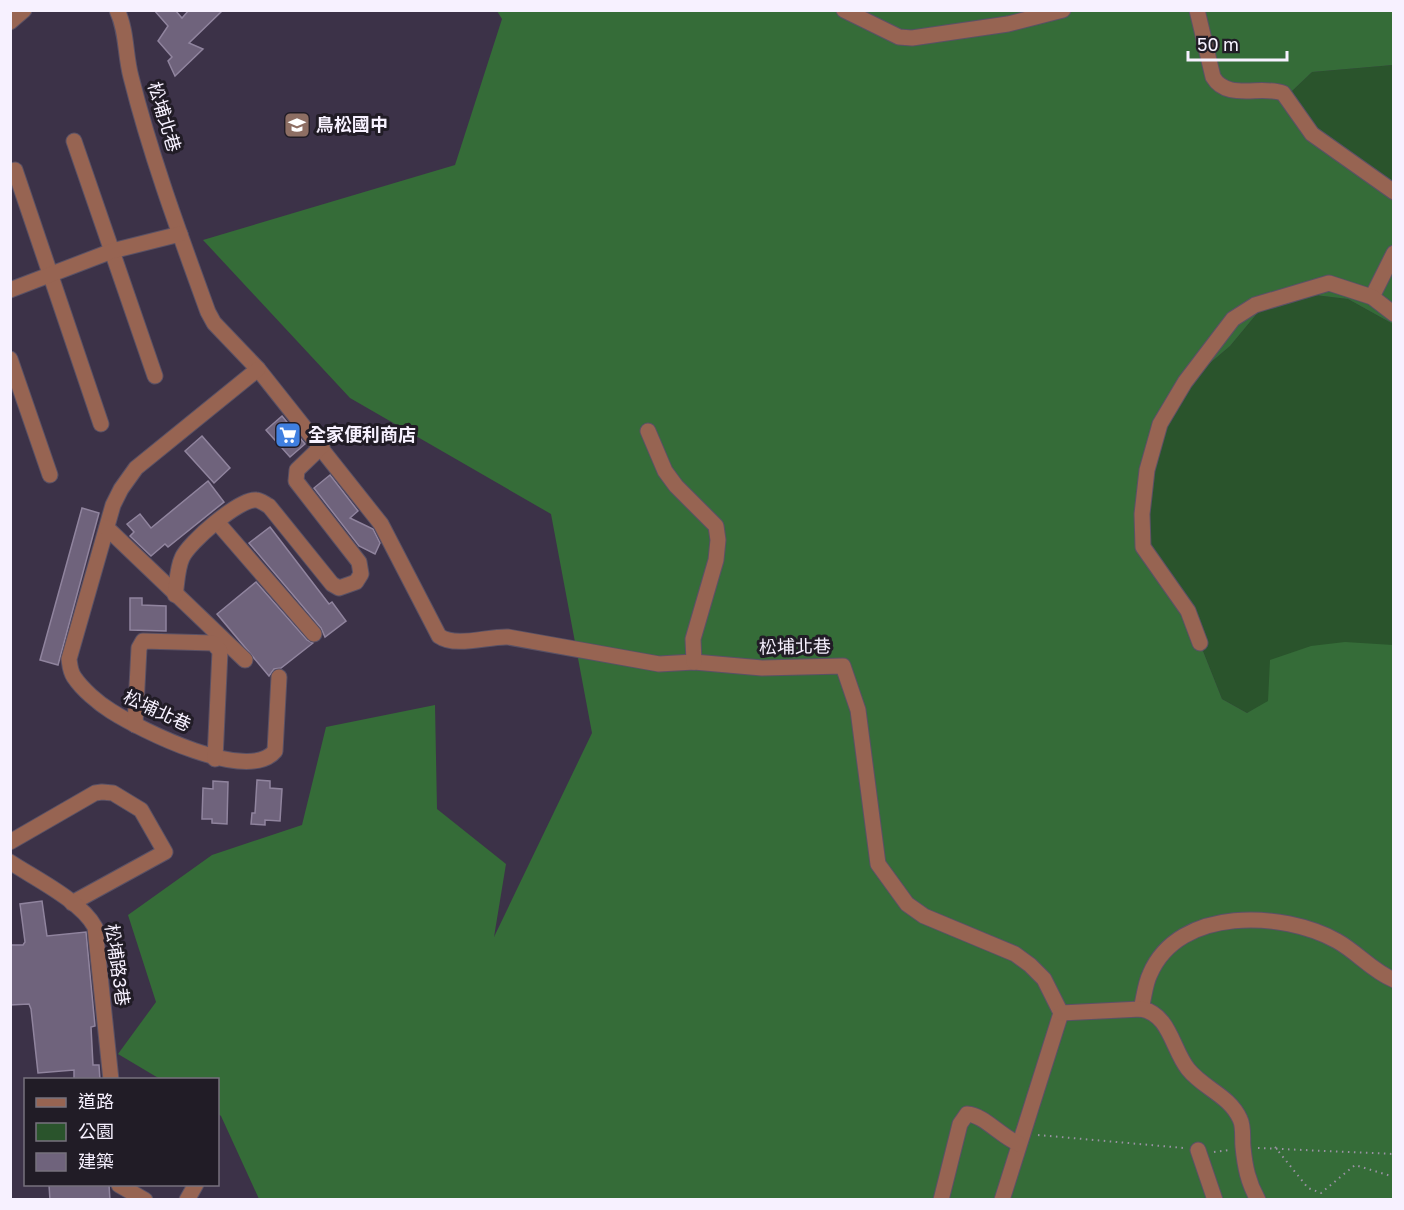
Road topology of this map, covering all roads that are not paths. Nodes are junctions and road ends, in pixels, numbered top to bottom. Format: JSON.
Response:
{"nodes":[{"id":1,"x":24,"y":10,"type":"edge"},
{"id":2,"x":117,"y":10,"type":"edge"},
{"id":3,"x":844,"y":10,"type":"edge"},
{"id":4,"x":1063,"y":10,"type":"edge"},
{"id":5,"x":1197,"y":10,"type":"edge"},
{"id":6,"x":10,"y":22,"type":"edge"},
{"id":7,"x":74,"y":141,"type":"dead end"},
{"id":8,"x":15,"y":170,"type":"dead end"},
{"id":9,"x":1394,"y":192,"type":"edge"},
{"id":10,"x":180,"y":234,"type":"junction"},
{"id":11,"x":112,"y":252,"type":"junction"},
{"id":12,"x":1394,"y":253,"type":"edge"},
{"id":13,"x":50,"y":274,"type":"junction"},
{"id":14,"x":10,"y":290,"type":"edge"},
{"id":15,"x":1372,"y":297,"type":"junction"},
{"id":16,"x":1394,"y":314,"type":"edge"},
{"id":17,"x":10,"y":359,"type":"edge"},
{"id":18,"x":258,"y":369,"type":"junction"},
{"id":19,"x":155,"y":376,"type":"dead end"},
{"id":20,"x":101,"y":424,"type":"dead end"},
{"id":21,"x":648,"y":431,"type":"dead end"},
{"id":22,"x":322,"y":446,"type":"junction"},
{"id":23,"x":50,"y":475,"type":"dead end"},
{"id":24,"x":217,"y":522,"type":"junction"},
{"id":25,"x":106,"y":528,"type":"junction"},
{"id":26,"x":175,"y":595,"type":"junction"},
{"id":27,"x":314,"y":634,"type":"dead end"},
{"id":28,"x":1200,"y":643,"type":"dead end"},
{"id":29,"x":245,"y":660,"type":"dead end"},
{"id":30,"x":694,"y":662,"type":"junction"},
{"id":31,"x":279,"y":677,"type":"dead end"},
{"id":32,"x":135,"y":724,"type":"junction"},
{"id":33,"x":215,"y":759,"type":"junction"},
{"id":34,"x":10,"y":842,"type":"edge"},
{"id":35,"x":10,"y":862,"type":"edge"},
{"id":36,"x":72,"y":903,"type":"junction"},
{"id":37,"x":1394,"y":980,"type":"edge"},
{"id":38,"x":1141,"y":1009,"type":"junction"},
{"id":39,"x":1060,"y":1013,"type":"junction"},
{"id":40,"x":111,"y":1078,"type":"edge"},
{"id":41,"x":1021,"y":1138,"type":"junction"},
{"id":42,"x":1198,"y":1150,"type":"road end"},
{"id":43,"x":121,"y":1186,"type":"edge"},
{"id":44,"x":195,"y":1186,"type":"edge"},
{"id":45,"x":144,"y":1200,"type":"edge"},
{"id":46,"x":187,"y":1200,"type":"edge"},
{"id":47,"x":941,"y":1200,"type":"edge"},
{"id":48,"x":1002,"y":1200,"type":"edge"},
{"id":49,"x":1215,"y":1200,"type":"edge"},
{"id":50,"x":1258,"y":1200,"type":"edge"}],
"edges":[{"from":1,"to":6,"type":"street"},
{"from":2,"to":10,"type":"street","name":"松埔北巷"},
{"from":3,"to":4,"type":"street"},
{"from":5,"to":9,"type":"street"},
{"from":7,"to":11,"type":"street"},
{"from":8,"to":13,"type":"street"},
{"from":10,"to":11,"type":"street"},
{"from":10,"to":18,"type":"street","name":"松埔北巷"},
{"from":11,"to":13,"type":"street"},
{"from":11,"to":19,"type":"street"},
{"from":12,"to":15,"type":"street"},
{"from":13,"to":14,"type":"street"},
{"from":13,"to":20,"type":"street"},
{"from":15,"to":16,"type":"street"},
{"from":15,"to":28,"type":"street"},
{"from":17,"to":23,"type":"street"},
{"from":18,"to":22,"type":"street","name":"松埔北巷"},
{"from":18,"to":25,"type":"street","name":"松埔北巷"},
{"from":21,"to":30,"type":"street"},
{"from":22,"to":24,"type":"street"},
{"from":22,"to":30,"type":"street","name":"松埔北巷"},
{"from":24,"to":26,"type":"street"},
{"from":24,"to":27,"type":"street"},
{"from":25,"to":26,"type":"street"},
{"from":25,"to":32,"type":"street","name":"松埔北巷"},
{"from":26,"to":29,"type":"street"},
{"from":30,"to":39,"type":"street","name":"松埔北巷"},
{"from":31,"to":33,"type":"street","name":"松埔北巷"},
{"from":32,"to":33,"type":"street","name":"松埔北巷"},
{"from":32,"to":33,"type":"street"},
{"from":34,"to":36,"type":"street"},
{"from":35,"to":36,"type":"street","name":"松埔路3巷"},
{"from":36,"to":40,"type":"street","name":"松埔路3巷"},
{"from":37,"to":38,"type":"street"},
{"from":38,"to":39,"type":"street"},
{"from":38,"to":50,"type":"street"},
{"from":39,"to":41,"type":"street"},
{"from":41,"to":47,"type":"street"},
{"from":41,"to":48,"type":"street"},
{"from":42,"to":49,"type":"street"},
{"from":43,"to":45,"type":"street"},
{"from":44,"to":46,"type":"street"}]}
